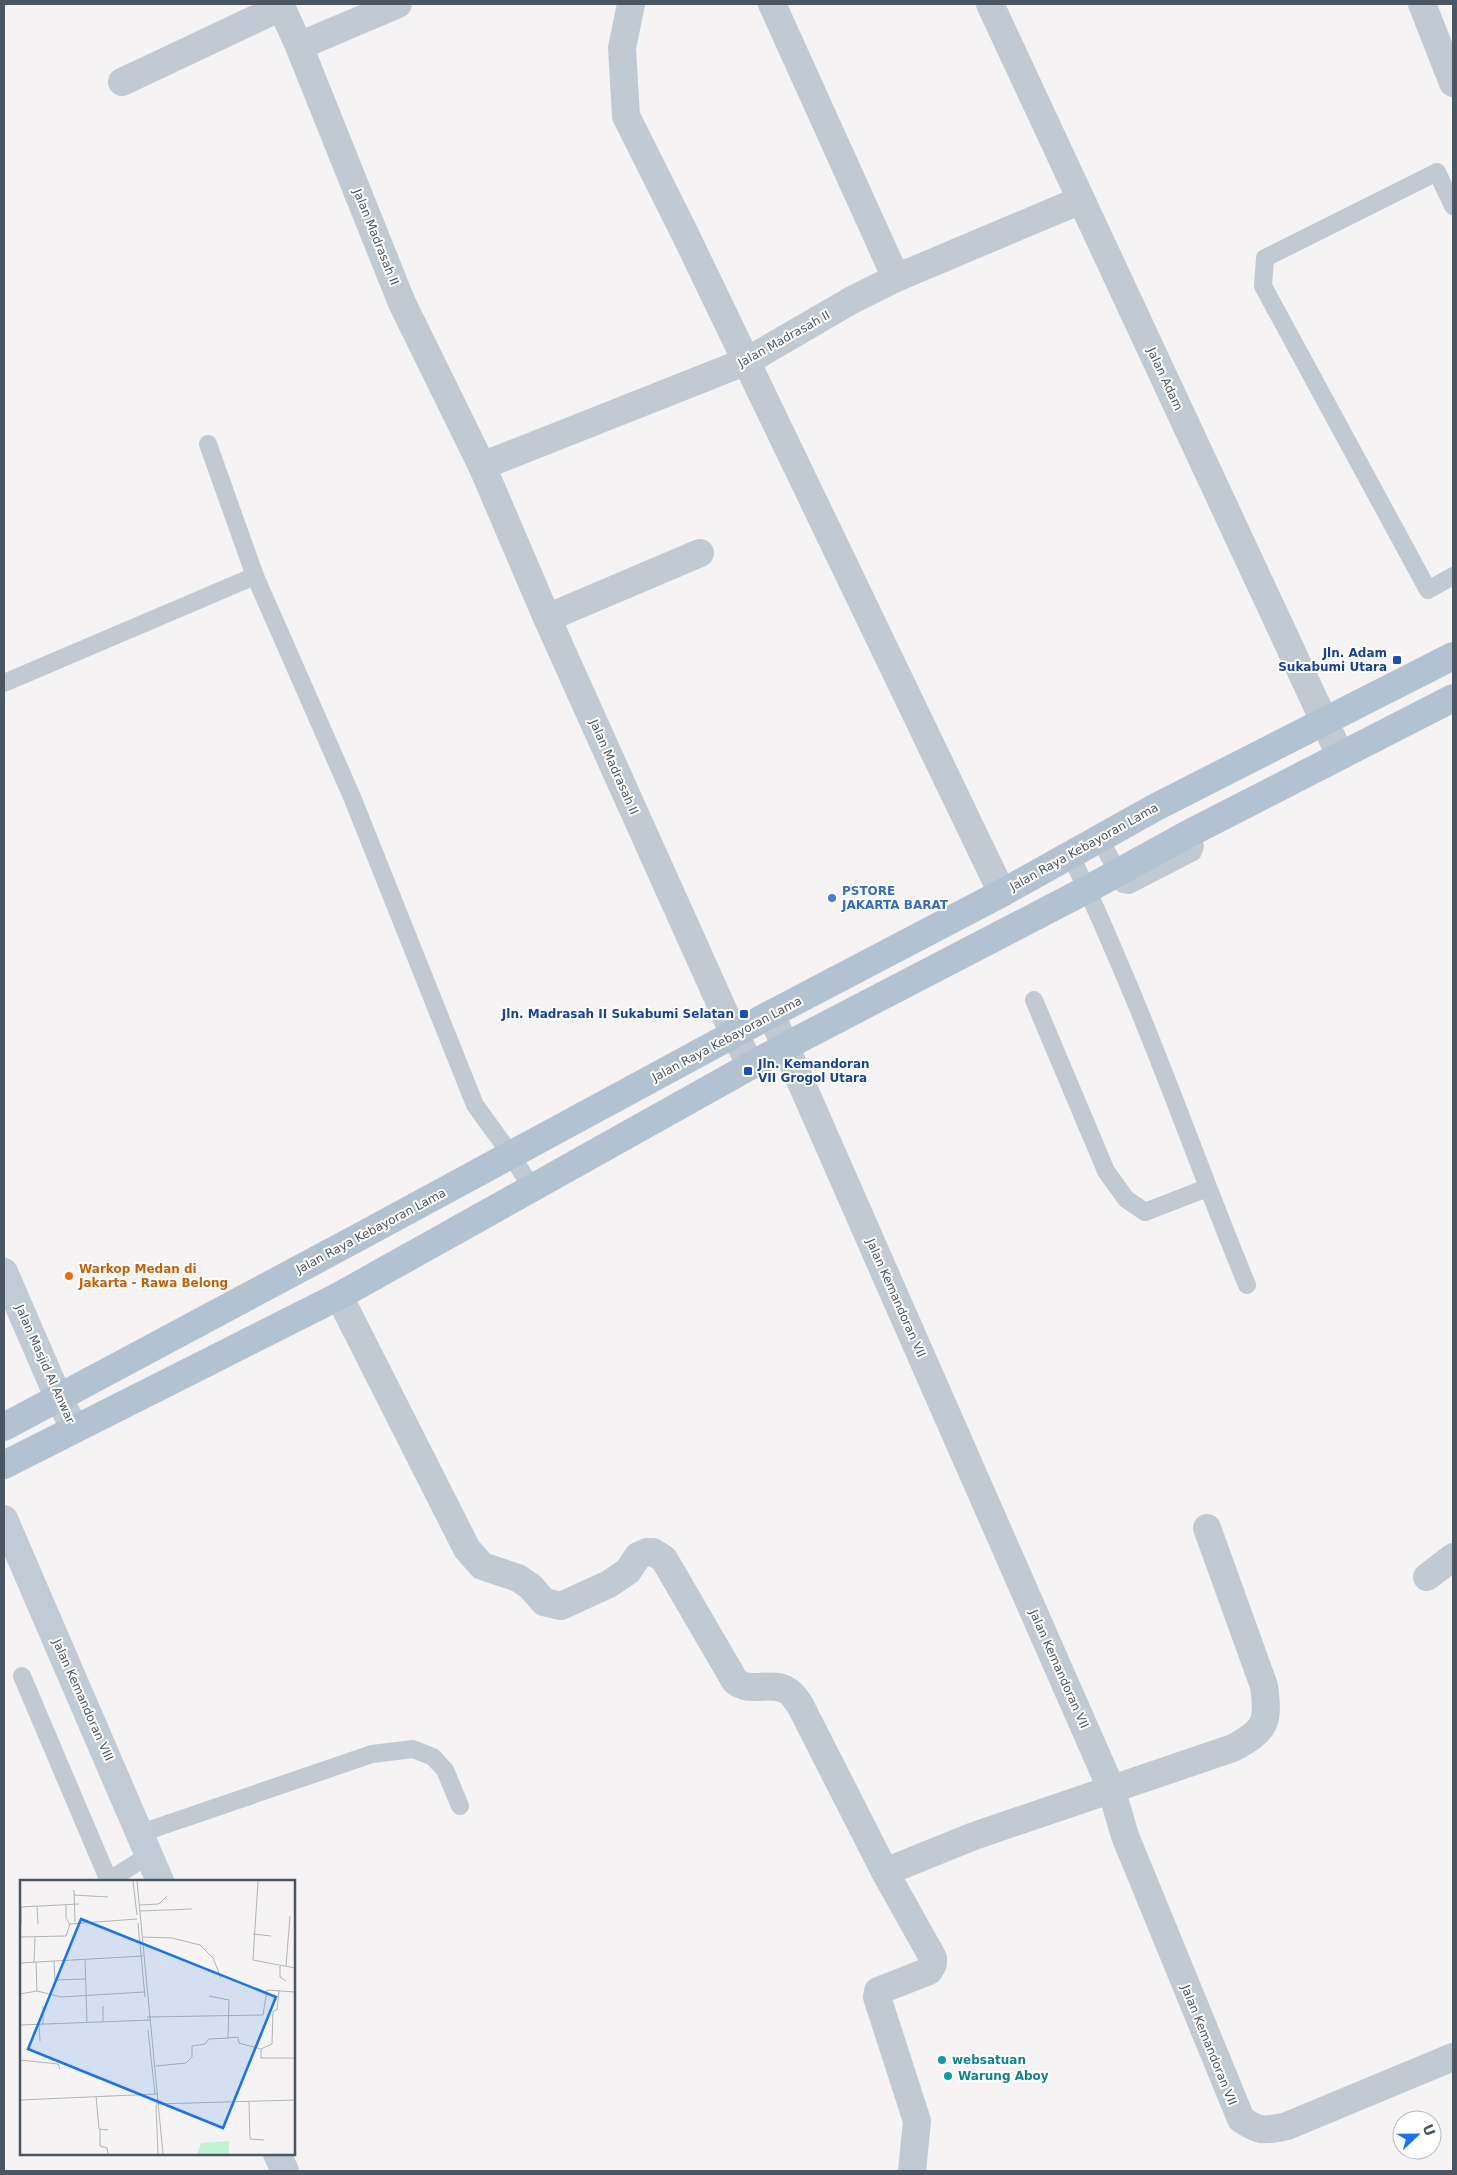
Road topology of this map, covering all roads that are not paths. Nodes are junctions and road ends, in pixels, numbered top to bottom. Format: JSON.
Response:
{"nodes":[{"id":1,"x":398,"y":4,"type":"edge"},
{"id":2,"x":631,"y":4,"type":"edge"},
{"id":3,"x":772,"y":4,"type":"edge"},
{"id":4,"x":990,"y":4,"type":"edge"},
{"id":5,"x":1422,"y":4,"type":"edge"},
{"id":6,"x":280,"y":6,"type":"edge"},
{"id":7,"x":299,"y":46,"type":"junction"},
{"id":8,"x":122,"y":82,"type":"dead end"},
{"id":9,"x":1453,"y":83,"type":"edge"},
{"id":10,"x":1081,"y":200,"type":"junction"},
{"id":11,"x":1453,"y":206,"type":"edge"},
{"id":12,"x":896,"y":278,"type":"junction"},
{"id":13,"x":747,"y":361,"type":"junction"},
{"id":14,"x":208,"y":444,"type":"dead end"},
{"id":15,"x":482,"y":466,"type":"junction"},
{"id":16,"x":700,"y":553,"type":"dead end"},
{"id":17,"x":255,"y":576,"type":"junction"},
{"id":18,"x":1453,"y":576,"type":"edge"},
{"id":19,"x":547,"y":618,"type":"junction"},
{"id":20,"x":1453,"y":656,"type":"edge"},
{"id":21,"x":4,"y":683,"type":"edge"},
{"id":22,"x":1453,"y":698,"type":"edge"},
{"id":23,"x":1323,"y":721,"type":"junction"},
{"id":24,"x":1340,"y":755,"type":"junction"},
{"id":25,"x":1100,"y":838,"type":"junction"},
{"id":26,"x":1070,"y":855,"type":"junction"},
{"id":27,"x":1117,"y":872,"type":"junction"},
{"id":28,"x":1088,"y":889,"type":"junction"},
{"id":29,"x":1002,"y":893,"type":"junction"},
{"id":30,"x":1034,"y":1000,"type":"dead end"},
{"id":31,"x":771,"y":1014,"type":"junction"},
{"id":32,"x":734,"y":1034,"type":"junction"},
{"id":33,"x":786,"y":1046,"type":"junction"},
{"id":34,"x":751,"y":1065,"type":"junction"},
{"id":35,"x":512,"y":1156,"type":"junction"},
{"id":36,"x":531,"y":1187,"type":"junction"},
{"id":37,"x":1207,"y":1188,"type":"junction"},
{"id":38,"x":359,"y":1238,"type":"junction"},
{"id":39,"x":4,"y":1272,"type":"edge"},
{"id":40,"x":379,"y":1273,"type":"junction"},
{"id":41,"x":1247,"y":1285,"type":"dead end"},
{"id":42,"x":339,"y":1296,"type":"junction"},
{"id":43,"x":239,"y":1302,"type":"junction"},
{"id":44,"x":260,"y":1336,"type":"junction"},
{"id":45,"x":59,"y":1399,"type":"junction"},
{"id":46,"x":4,"y":1427,"type":"edge"},
{"id":47,"x":75,"y":1429,"type":"junction"},
{"id":48,"x":4,"y":1465,"type":"edge"},
{"id":49,"x":4,"y":1518,"type":"edge"},
{"id":50,"x":1206,"y":1528,"type":"dead end"},
{"id":51,"x":1453,"y":1557,"type":"edge"},
{"id":52,"x":1427,"y":1577,"type":"dead end"},
{"id":53,"x":22,"y":1676,"type":"dead end"},
{"id":54,"x":1111,"y":1788,"type":"junction"},
{"id":55,"x":460,"y":1806,"type":"dead end"},
{"id":56,"x":145,"y":1844,"type":"junction"},
{"id":57,"x":885,"y":1872,"type":"junction"},
{"id":58,"x":108,"y":1880,"type":"edge"},
{"id":59,"x":109,"y":1880,"type":"edge"},
{"id":60,"x":160,"y":1880,"type":"edge"},
{"id":61,"x":1453,"y":2058,"type":"edge"},
{"id":62,"x":277,"y":2155,"type":"edge"},
{"id":63,"x":285,"y":2171,"type":"edge"},
{"id":64,"x":912,"y":2171,"type":"edge"}],
"edges":[{"from":1,"to":7,"type":"street"},
{"from":2,"to":13,"type":"street"},
{"from":3,"to":12,"type":"street"},
{"from":4,"to":10,"type":"street","name":"Jalan Adam"},
{"from":5,"to":9,"type":"street"},
{"from":6,"to":7,"type":"street","name":"Jalan Madrasah II"},
{"from":6,"to":8,"type":"street"},
{"from":7,"to":15,"type":"street","name":"Jalan Madrasah II"},
{"from":10,"to":12,"type":"street","name":"Jalan Madrasah II"},
{"from":10,"to":23,"type":"street","name":"Jalan Adam"},
{"from":11,"to":18,"type":"lane"},
{"from":12,"to":13,"type":"street","name":"Jalan Madrasah II"},
{"from":13,"to":15,"type":"street","name":"Jalan Madrasah II"},
{"from":13,"to":29,"type":"street"},
{"from":14,"to":17,"type":"lane"},
{"from":15,"to":19,"type":"street","name":"Jalan Madrasah II"},
{"from":16,"to":19,"type":"street"},
{"from":17,"to":21,"type":"lane"},
{"from":17,"to":35,"type":"lane"},
{"from":19,"to":32,"type":"street","name":"Jalan Madrasah II"},
{"from":20,"to":23,"type":"main road","name":"Jalan Raya Kebayoran Lama"},
{"from":22,"to":24,"type":"main road"},
{"from":23,"to":24,"type":"street","name":"Jalan Adam"},
{"from":23,"to":25,"type":"main road","name":"Jalan Raya Kebayoran Lama"},
{"from":24,"to":27,"type":"main road"},
{"from":25,"to":26,"type":"main road","name":"Jalan Raya Kebayoran Lama"},
{"from":25,"to":27,"type":"lane"},
{"from":26,"to":28,"type":"lane"},
{"from":26,"to":29,"type":"main road","name":"Jalan Raya Kebayoran Lama"},
{"from":27,"to":28,"type":"main road"},
{"from":28,"to":33,"type":"main road"},
{"from":28,"to":37,"type":"lane"},
{"from":29,"to":31,"type":"main road","name":"Jalan Raya Kebayoran Lama"},
{"from":30,"to":37,"type":"lane"},
{"from":31,"to":32,"type":"main road","name":"Jalan Raya Kebayoran Lama"},
{"from":31,"to":33,"type":"street","name":"Jalan Kemandoran VII"},
{"from":32,"to":34,"type":"street","name":"Jalan Madrasah II"},
{"from":32,"to":35,"type":"main road","name":"Jalan Raya Kebayoran Lama"},
{"from":33,"to":34,"type":"main road"},
{"from":33,"to":54,"type":"street","name":"Jalan Kemandoran VII"},
{"from":34,"to":36,"type":"main road"},
{"from":35,"to":36,"type":"lane"},
{"from":35,"to":38,"type":"main road","name":"Jalan Raya Kebayoran Lama"},
{"from":36,"to":40,"type":"main road"},
{"from":37,"to":41,"type":"lane"},
{"from":38,"to":40,"type":"main road"},
{"from":38,"to":43,"type":"main road","name":"Jalan Raya Kebayoran Lama"},
{"from":39,"to":45,"type":"street","name":"Jalan Masjid Al Anwar"},
{"from":40,"to":42,"type":"main road"},
{"from":42,"to":44,"type":"main road"},
{"from":42,"to":57,"type":"street"},
{"from":43,"to":44,"type":"main road"},
{"from":43,"to":45,"type":"main road","name":"Jalan Raya Kebayoran Lama"},
{"from":44,"to":47,"type":"main road"},
{"from":45,"to":46,"type":"main road","name":"Jalan Raya Kebayoran Lama"},
{"from":45,"to":47,"type":"street","name":"Jalan Masjid Al Anwar"},
{"from":47,"to":48,"type":"main road"},
{"from":49,"to":56,"type":"street","name":"Jalan Kemandoran VIII"},
{"from":50,"to":54,"type":"street"},
{"from":51,"to":52,"type":"street"},
{"from":53,"to":58,"type":"lane"},
{"from":54,"to":57,"type":"street"},
{"from":54,"to":61,"type":"street","name":"Jalan Kemandoran VII"},
{"from":55,"to":56,"type":"lane"},
{"from":56,"to":59,"type":"lane"},
{"from":56,"to":60,"type":"street","name":"Jalan Kemandoran VIII"},
{"from":57,"to":64,"type":"street"},
{"from":62,"to":63,"type":"street"}]}
